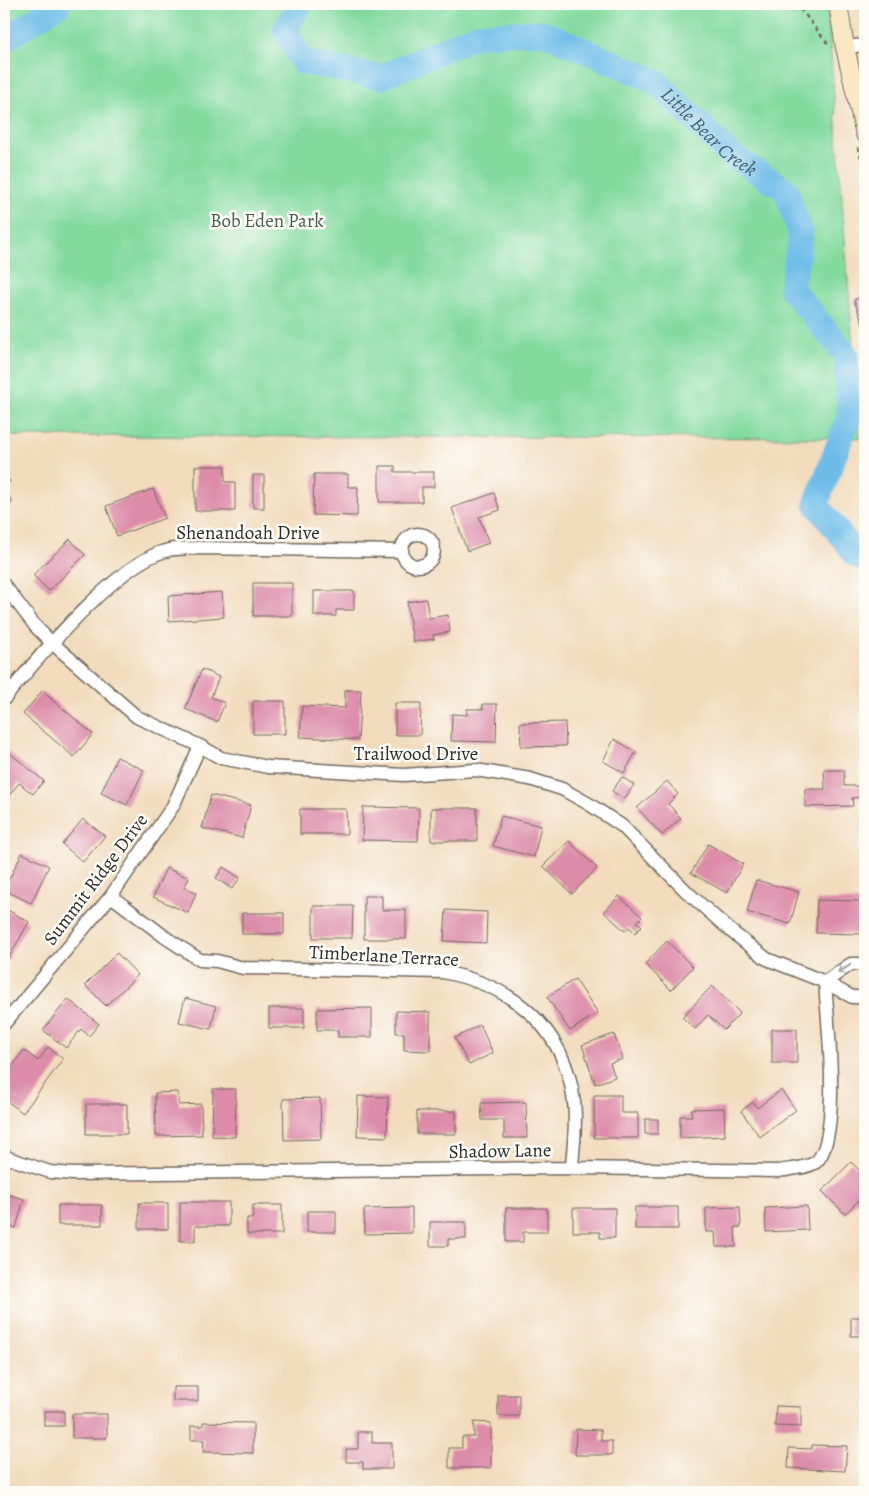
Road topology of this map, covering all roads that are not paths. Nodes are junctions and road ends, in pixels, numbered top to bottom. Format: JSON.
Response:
{"nodes":[{"id":1,"x":838,"y":4,"type":"edge"},
{"id":2,"x":865,"y":45,"type":"edge"},
{"id":3,"x":845,"y":47,"type":"junction"},
{"id":4,"x":865,"y":134,"type":"edge"},
{"id":5,"x":402,"y":551,"type":"dead end"},
{"id":6,"x":4,"y":585,"type":"edge"},
{"id":7,"x":51,"y":642,"type":"junction"},
{"id":8,"x":4,"y":699,"type":"edge"},
{"id":9,"x":200,"y":746,"type":"junction"},
{"id":10,"x":111,"y":896,"type":"junction"},
{"id":11,"x":865,"y":964,"type":"edge"},
{"id":12,"x":825,"y":982,"type":"junction"},
{"id":13,"x":865,"y":997,"type":"edge"},
{"id":14,"x":4,"y":1024,"type":"edge"},
{"id":15,"x":4,"y":1154,"type":"edge"},
{"id":16,"x":572,"y":1168,"type":"junction"}],
"edges":[{"from":1,"to":3,"type":"main road"},
{"from":2,"to":3,"type":"street"},
{"from":3,"to":4,"type":"main road"},
{"from":5,"to":7,"type":"street","name":"Shenandoah Drive"},
{"from":6,"to":7,"type":"street","name":"Trailwood Drive"},
{"from":7,"to":8,"type":"street","name":"Shenandoah Drive"},
{"from":7,"to":9,"type":"street","name":"Trailwood Drive"},
{"from":9,"to":10,"type":"street","name":"Summit Ridge Drive"},
{"from":9,"to":12,"type":"street","name":"Trailwood Drive"},
{"from":10,"to":14,"type":"street","name":"Summit Ridge Drive"},
{"from":10,"to":16,"type":"street","name":"Timberlane Terrace"},
{"from":11,"to":12,"type":"street","one_way":true},
{"from":12,"to":13,"type":"street","name":"Trailwood Drive"},
{"from":12,"to":16,"type":"street","name":"Shadow Lane"},
{"from":15,"to":16,"type":"street","name":"Shadow Lane"}]}
